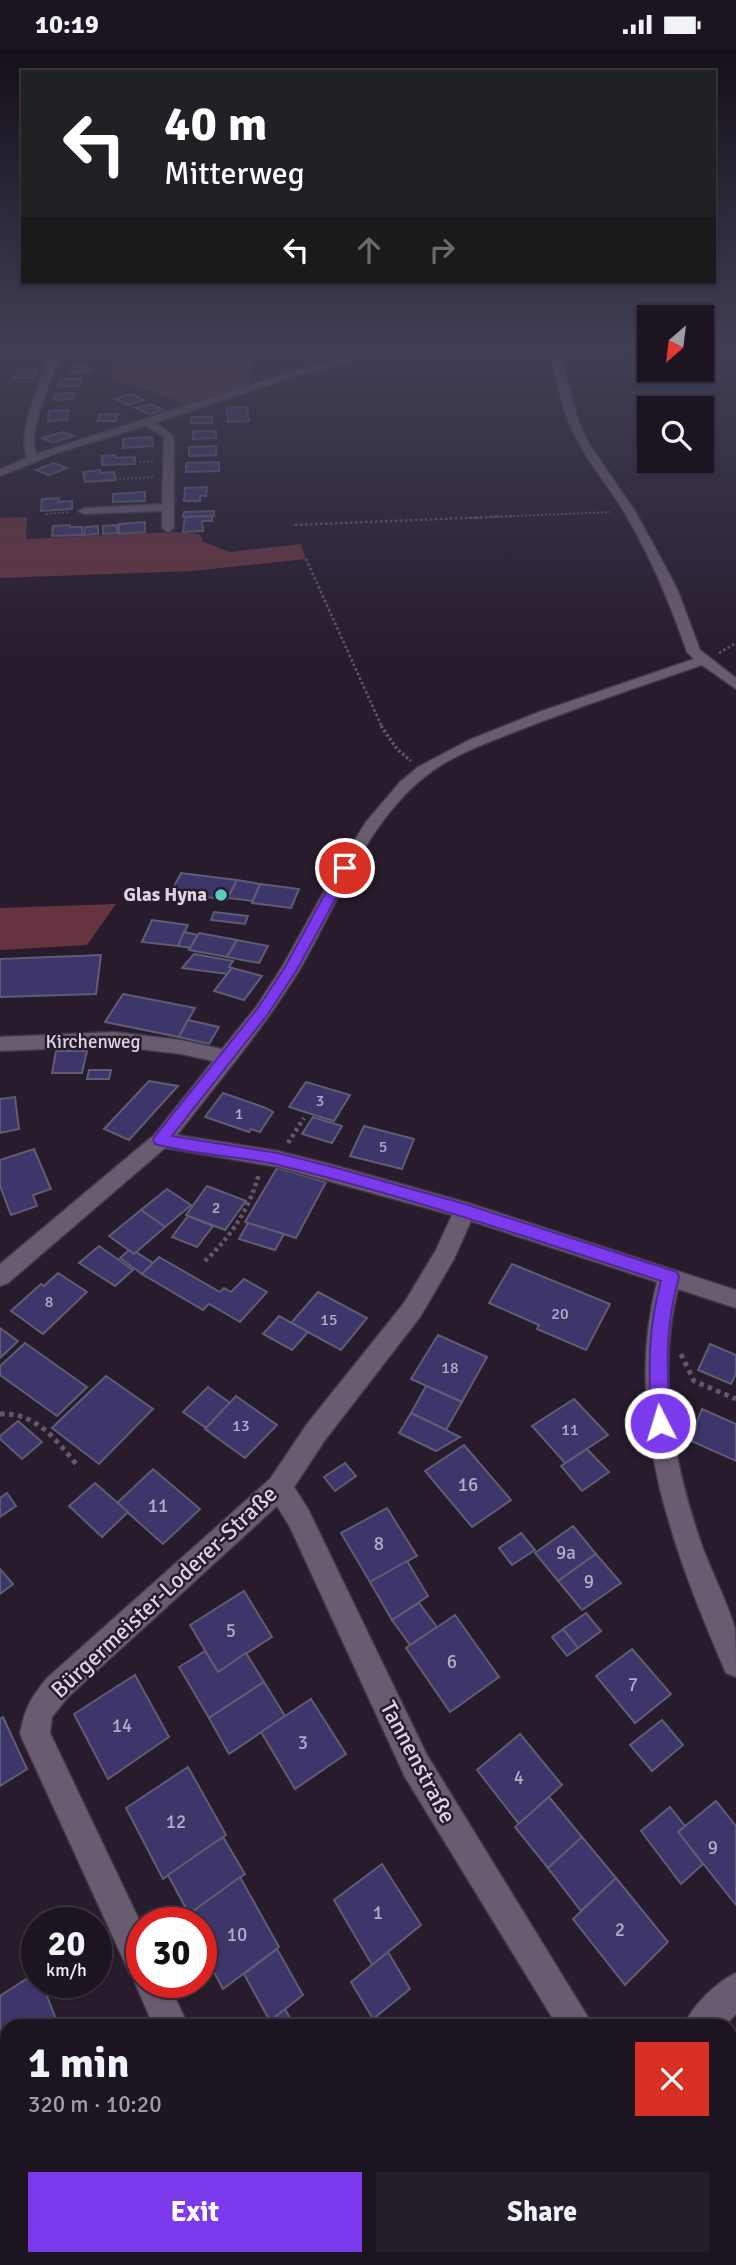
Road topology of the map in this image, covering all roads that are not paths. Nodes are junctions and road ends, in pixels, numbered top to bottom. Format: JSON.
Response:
{"nodes":[{"id":1,"x":31,"y":453,"type":"edge"},
{"id":2,"x":51,"y":453,"type":"edge"},
{"id":3,"x":169,"y":453,"type":"edge"},
{"id":4,"x":590,"y":453,"type":"edge"},
{"id":5,"x":33,"y":459,"type":"junction"},
{"id":6,"x":0,"y":473,"type":"edge"},
{"id":7,"x":167,"y":507,"type":"junction"},
{"id":8,"x":84,"y":511,"type":"dead end"},
{"id":9,"x":168,"y":528,"type":"dead end"},
{"id":10,"x":703,"y":660,"type":"junction"},
{"id":11,"x":736,"y":685,"type":"edge"},
{"id":12,"x":0,"y":1044,"type":"edge"},
{"id":13,"x":226,"y":1057,"type":"junction"},
{"id":14,"x":161,"y":1140,"type":"junction"},
{"id":15,"x":465,"y":1210,"type":"junction"},
{"id":16,"x":0,"y":1277,"type":"edge"},
{"id":17,"x":670,"y":1277,"type":"junction"},
{"id":18,"x":736,"y":1299,"type":"edge"},
{"id":19,"x":279,"y":1487,"type":"junction"},
{"id":20,"x":736,"y":1663,"type":"edge"},
{"id":21,"x":126,"y":1928,"type":"edge"},
{"id":22,"x":736,"y":1990,"type":"edge"},
{"id":23,"x":158,"y":1998,"type":"edge"},
{"id":24,"x":168,"y":2019,"type":"edge"},
{"id":25,"x":572,"y":2019,"type":"edge"},
{"id":26,"x":708,"y":2019,"type":"edge"}],
"edges":[{"from":1,"to":5,"type":"street"},
{"from":2,"to":5,"type":"street"},
{"from":3,"to":7,"type":"street"},
{"from":4,"to":10,"type":"street"},
{"from":5,"to":6,"type":"street"},
{"from":7,"to":8,"type":"street"},
{"from":7,"to":9,"type":"street"},
{"from":10,"to":11,"type":"street"},
{"from":10,"to":13,"type":"street"},
{"from":12,"to":13,"type":"street","name":"Kirchenweg"},
{"from":13,"to":14,"type":"street"},
{"from":14,"to":15,"type":"street"},
{"from":14,"to":16,"type":"street"},
{"from":15,"to":17,"type":"street"},
{"from":15,"to":19,"type":"street","name":"Bürgermeister-Loderer-Straße"},
{"from":17,"to":18,"type":"street"},
{"from":17,"to":20,"type":"street"},
{"from":19,"to":21,"type":"street","name":"Bürgermeister-Loderer-Straße"},
{"from":19,"to":25,"type":"street","name":"Tannenstraße"},
{"from":22,"to":26,"type":"street"},
{"from":23,"to":24,"type":"street"}]}
